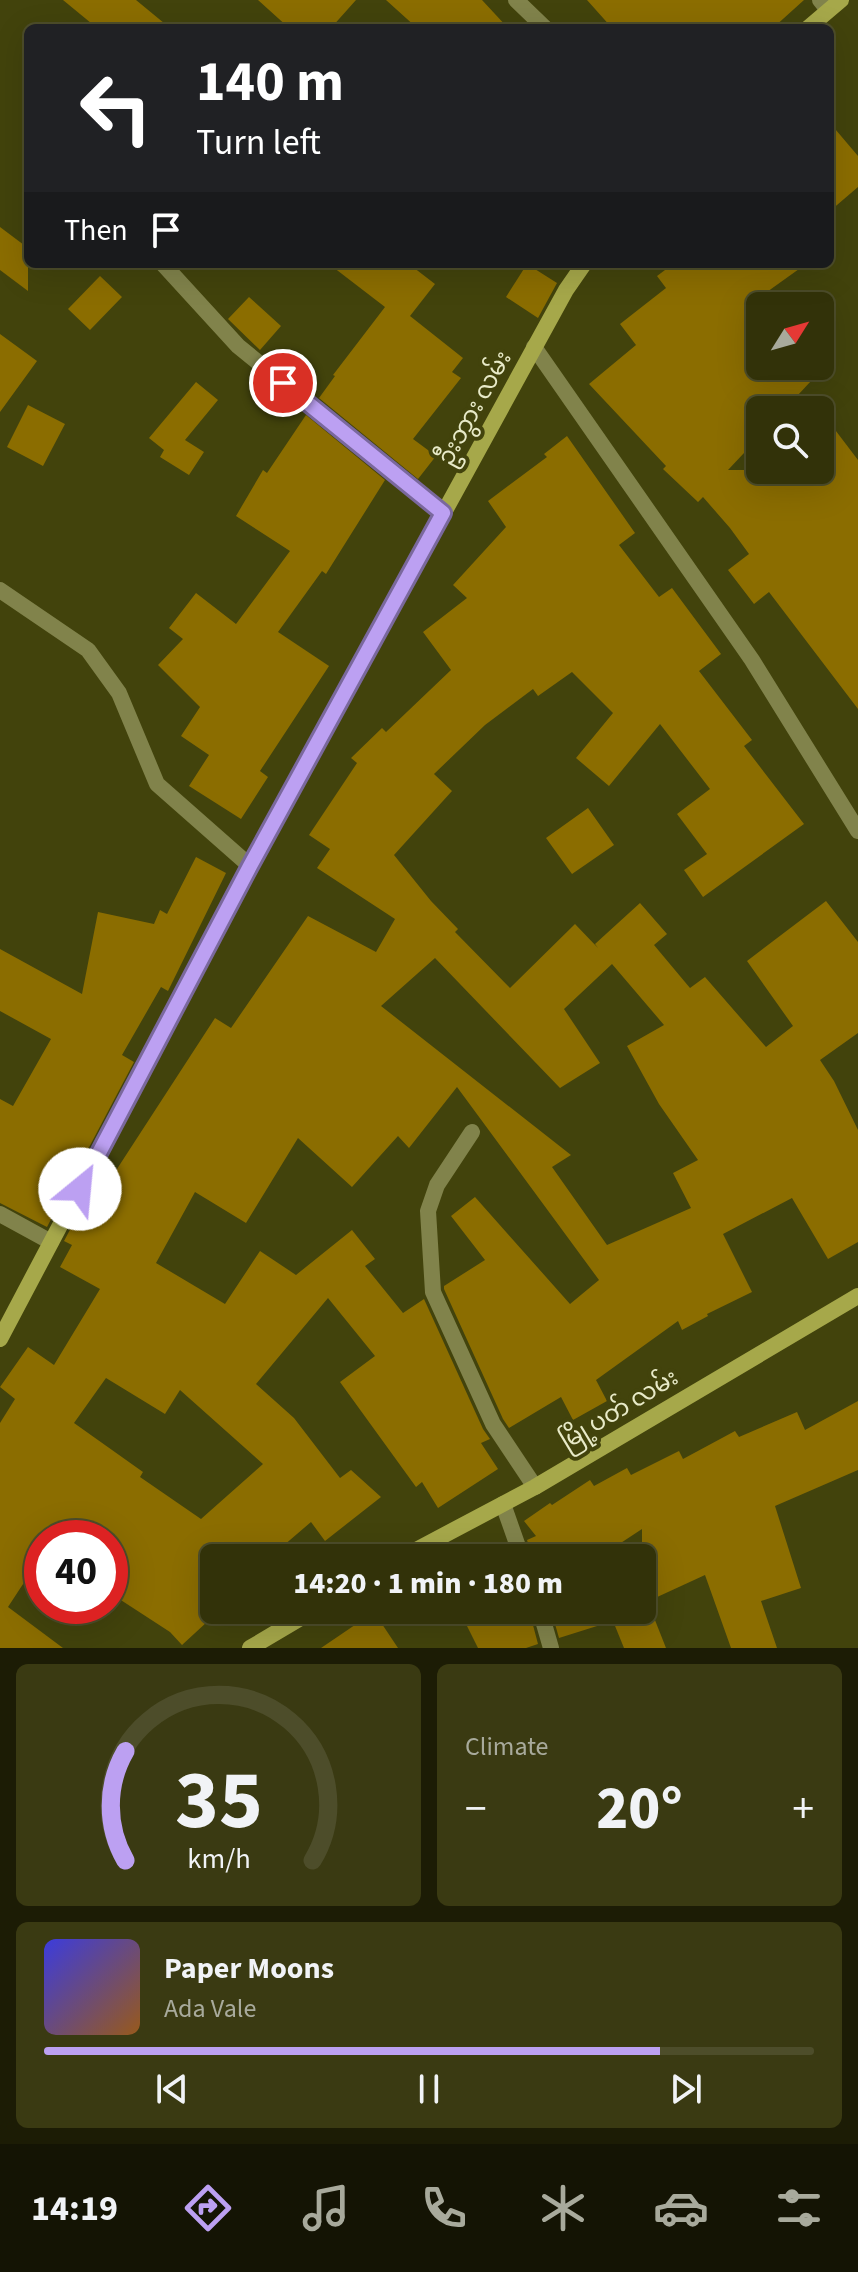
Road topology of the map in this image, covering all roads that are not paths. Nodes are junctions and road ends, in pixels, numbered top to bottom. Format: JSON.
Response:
{"nodes":[{"id":1,"x":516,"y":0,"type":"edge"},
{"id":2,"x":830,"y":3,"type":"edge"},
{"id":3,"x":541,"y":24,"type":"edge"},
{"id":4,"x":812,"y":24,"type":"edge"},
{"id":5,"x":167,"y":268,"type":"edge"},
{"id":6,"x":581,"y":268,"type":"edge"},
{"id":7,"x":534,"y":347,"type":"junction"},
{"id":8,"x":443,"y":513,"type":"junction"},
{"id":9,"x":0,"y":590,"type":"edge"},
{"id":10,"x":858,"y":831,"type":"edge"},
{"id":11,"x":250,"y":866,"type":"junction"},
{"id":12,"x":472,"y":1132,"type":"dead end"},
{"id":13,"x":0,"y":1214,"type":"edge"},
{"id":14,"x":51,"y":1242,"type":"junction"},
{"id":15,"x":858,"y":1296,"type":"edge"},
{"id":16,"x":0,"y":1339,"type":"edge"},
{"id":17,"x":535,"y":1487,"type":"junction"},
{"id":18,"x":503,"y":1504,"type":"junction"},
{"id":19,"x":427,"y":1544,"type":"edge"},
{"id":20,"x":517,"y":1544,"type":"edge"},
{"id":21,"x":290,"y":1624,"type":"edge"},
{"id":22,"x":544,"y":1624,"type":"edge"},
{"id":23,"x":250,"y":1648,"type":"edge"},
{"id":24,"x":551,"y":1648,"type":"edge"}],
"edges":[{"from":1,"to":3,"type":"street"},
{"from":2,"to":4,"type":"street"},
{"from":5,"to":8,"type":"street"},
{"from":6,"to":7,"type":"street","name":"ဦးဘွား လမ်း"},
{"from":7,"to":8,"type":"street","name":"ဦးဘွား လမ်း"},
{"from":7,"to":10,"type":"street"},
{"from":8,"to":11,"type":"street","name":"ဦးဘွား လမ်း"},
{"from":9,"to":11,"type":"street"},
{"from":11,"to":14,"type":"street","name":"ဦးဘွား လမ်း"},
{"from":12,"to":17,"type":"street"},
{"from":13,"to":14,"type":"street"},
{"from":14,"to":16,"type":"street","name":"ဦးဘွား လမ်း"},
{"from":15,"to":17,"type":"street","name":"မြို့ပတ် လမ်း"},
{"from":17,"to":18,"type":"street","name":"မြို့ပတ် လမ်း"},
{"from":18,"to":19,"type":"street","name":"မြို့ပတ် လမ်း"},
{"from":18,"to":20,"type":"street"},
{"from":21,"to":23,"type":"street"},
{"from":22,"to":24,"type":"street"}]}
